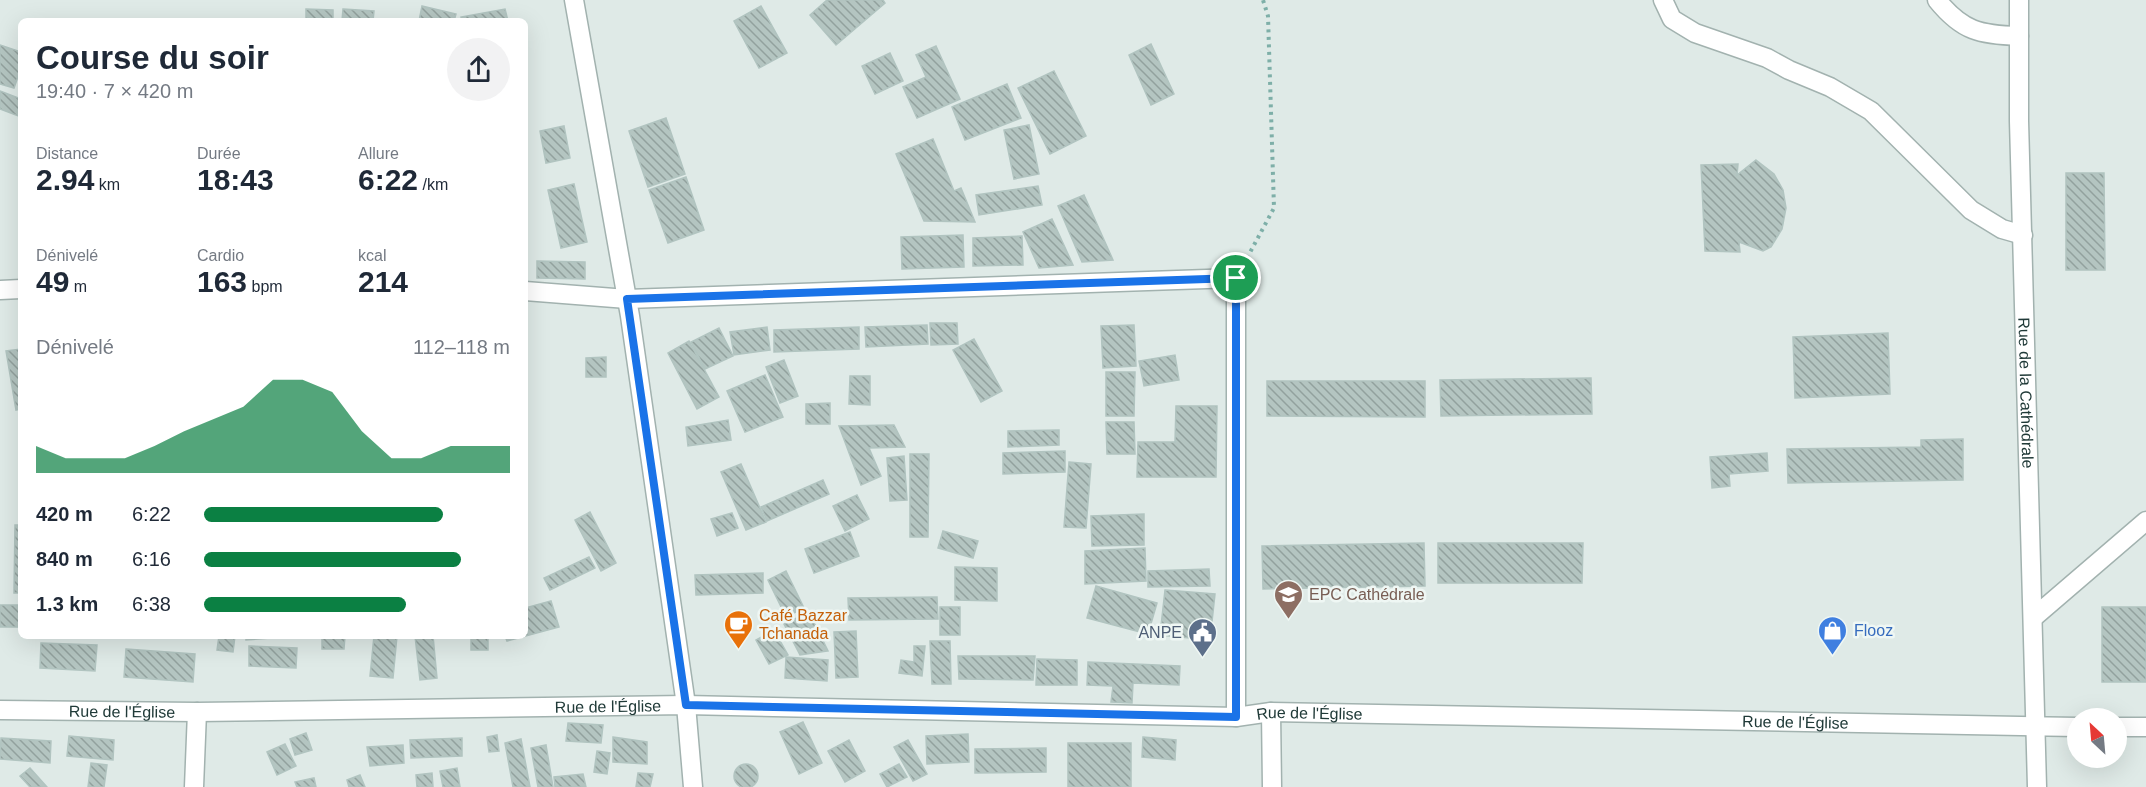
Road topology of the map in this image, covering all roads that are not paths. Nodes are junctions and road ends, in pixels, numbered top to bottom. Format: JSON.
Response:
{"nodes":[{"id":1,"x":574,"y":0,"type":"edge"},
{"id":2,"x":1663,"y":0,"type":"edge"},
{"id":3,"x":1937,"y":0,"type":"edge"},
{"id":4,"x":2019,"y":0,"type":"edge"},
{"id":5,"x":2019,"y":36,"type":"junction"},
{"id":6,"x":2023,"y":235,"type":"junction"},
{"id":7,"x":18,"y":289,"type":"edge"},
{"id":8,"x":0,"y":290,"type":"edge"},
{"id":9,"x":528,"y":291,"type":"edge"},
{"id":10,"x":627,"y":299,"type":"junction"},
{"id":11,"x":2146,"y":521,"type":"edge"},
{"id":12,"x":2033,"y":618,"type":"junction"},
{"id":13,"x":686,"y":705,"type":"junction"},
{"id":14,"x":0,"y":710,"type":"edge"},
{"id":15,"x":196,"y":712,"type":"junction"},
{"id":16,"x":1271,"y":712,"type":"junction"},
{"id":17,"x":1236,"y":717,"type":"junction"},
{"id":18,"x":2036,"y":726,"type":"junction"},
{"id":19,"x":2067,"y":727,"type":"edge"},
{"id":20,"x":2127,"y":727,"type":"edge"},
{"id":21,"x":2146,"y":727,"type":"edge"},
{"id":22,"x":194,"y":787,"type":"edge"},
{"id":23,"x":693,"y":787,"type":"edge"},
{"id":24,"x":1272,"y":787,"type":"edge"},
{"id":25,"x":2037,"y":787,"type":"edge"}],
"edges":[{"from":1,"to":10,"type":"street"},
{"from":2,"to":6,"type":"street"},
{"from":3,"to":5,"type":"street"},
{"from":4,"to":5,"type":"street","name":"Rue de la Cathédrale"},
{"from":5,"to":6,"type":"street","name":"Rue de la Cathédrale"},
{"from":6,"to":12,"type":"street","name":"Rue de la Cathédrale"},
{"from":7,"to":8,"type":"street"},
{"from":9,"to":10,"type":"street"},
{"from":10,"to":13,"type":"street"},
{"from":10,"to":17,"type":"street"},
{"from":11,"to":12,"type":"street"},
{"from":12,"to":18,"type":"street","name":"Rue de la Cathédrale"},
{"from":13,"to":15,"type":"street","name":"Rue de l'Église"},
{"from":13,"to":17,"type":"street","name":"Rue de l'Église"},
{"from":13,"to":23,"type":"street"},
{"from":14,"to":15,"type":"street","name":"Rue de l'Église"},
{"from":15,"to":22,"type":"street"},
{"from":16,"to":17,"type":"street","name":"Rue de l'Église"},
{"from":16,"to":18,"type":"street","name":"Rue de l'Église"},
{"from":16,"to":24,"type":"street"},
{"from":18,"to":19,"type":"street","name":"Rue de l'Église"},
{"from":18,"to":25,"type":"street","name":"Rue de la Cathédrale"},
{"from":20,"to":21,"type":"street"}]}
